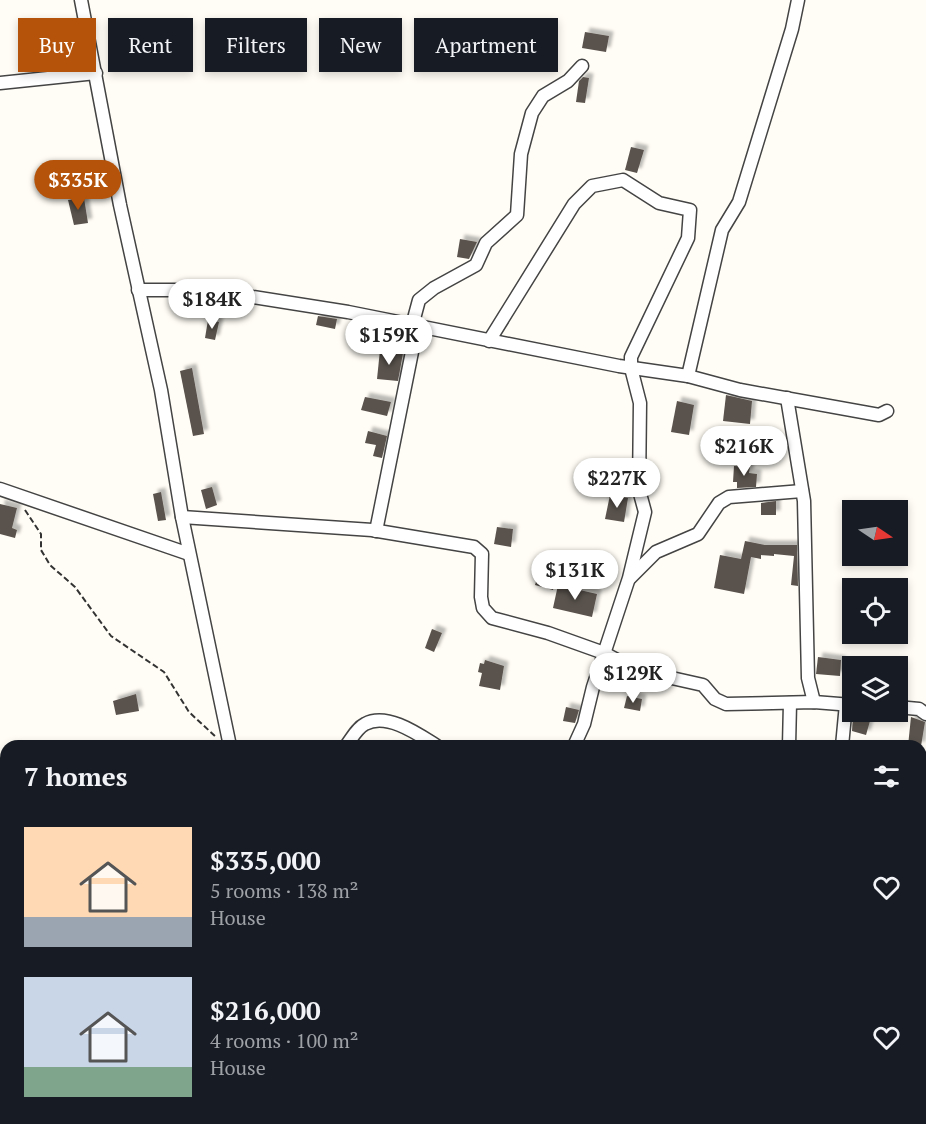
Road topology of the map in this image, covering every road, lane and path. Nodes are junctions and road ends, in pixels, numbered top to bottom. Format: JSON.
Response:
{"nodes":[{"id":1,"x":81,"y":0,"type":"edge"},
{"id":2,"x":798,"y":0,"type":"edge"},
{"id":3,"x":582,"y":66,"type":"dead end"},
{"id":4,"x":96,"y":73,"type":"junction"},
{"id":5,"x":0,"y":83,"type":"edge"},
{"id":6,"x":138,"y":290,"type":"junction"},
{"id":7,"x":414,"y":326,"type":"junction"},
{"id":8,"x":489,"y":341,"type":"junction"},
{"id":9,"x":631,"y":368,"type":"junction"},
{"id":10,"x":688,"y":376,"type":"junction"},
{"id":11,"x":787,"y":398,"type":"junction"},
{"id":12,"x":886,"y":411,"type":"dead end"},
{"id":13,"x":0,"y":489,"type":"edge"},
{"id":14,"x":802,"y":491,"type":"junction"},
{"id":15,"x":18,"y":505,"type":"dead end"},
{"id":16,"x":182,"y":517,"type":"junction"},
{"id":17,"x":376,"y":531,"type":"junction"},
{"id":18,"x":189,"y":554,"type":"junction"},
{"id":19,"x":630,"y":578,"type":"junction"},
{"id":20,"x":604,"y":653,"type":"junction"},
{"id":21,"x":814,"y":702,"type":"junction"},
{"id":22,"x":790,"y":703,"type":"junction"},
{"id":23,"x":842,"y":704,"type":"edge"},
{"id":24,"x":908,"y":708,"type":"edge"},
{"id":25,"x":926,"y":714,"type":"edge"},
{"id":26,"x":846,"y":722,"type":"edge"},
{"id":27,"x":221,"y":740,"type":"edge"},
{"id":28,"x":229,"y":740,"type":"edge"},
{"id":29,"x":350,"y":740,"type":"edge"},
{"id":30,"x":426,"y":740,"type":"edge"},
{"id":31,"x":577,"y":740,"type":"edge"},
{"id":32,"x":789,"y":740,"type":"edge"},
{"id":33,"x":843,"y":740,"type":"edge"}],
"edges":[{"from":1,"to":4,"type":"street"},
{"from":2,"to":10,"type":"street"},
{"from":3,"to":7,"type":"street"},
{"from":4,"to":5,"type":"street"},
{"from":4,"to":6,"type":"street"},
{"from":6,"to":7,"type":"street"},
{"from":6,"to":16,"type":"street"},
{"from":7,"to":8,"type":"street"},
{"from":7,"to":17,"type":"street"},
{"from":8,"to":9,"type":"street"},
{"from":8,"to":9,"type":"street"},
{"from":9,"to":10,"type":"street"},
{"from":9,"to":19,"type":"street"},
{"from":10,"to":11,"type":"street"},
{"from":11,"to":12,"type":"street"},
{"from":11,"to":14,"type":"street"},
{"from":13,"to":18,"type":"street"},
{"from":14,"to":19,"type":"street"},
{"from":14,"to":21,"type":"street"},
{"from":15,"to":27,"type":"path"},
{"from":16,"to":17,"type":"street"},
{"from":16,"to":18,"type":"street"},
{"from":17,"to":20,"type":"street"},
{"from":18,"to":28,"type":"street"},
{"from":19,"to":20,"type":"street"},
{"from":20,"to":22,"type":"street"},
{"from":20,"to":31,"type":"street"},
{"from":21,"to":22,"type":"street"},
{"from":21,"to":23,"type":"street"},
{"from":22,"to":32,"type":"street"},
{"from":24,"to":25,"type":"street"},
{"from":26,"to":33,"type":"street"},
{"from":29,"to":30,"type":"street"}]}
